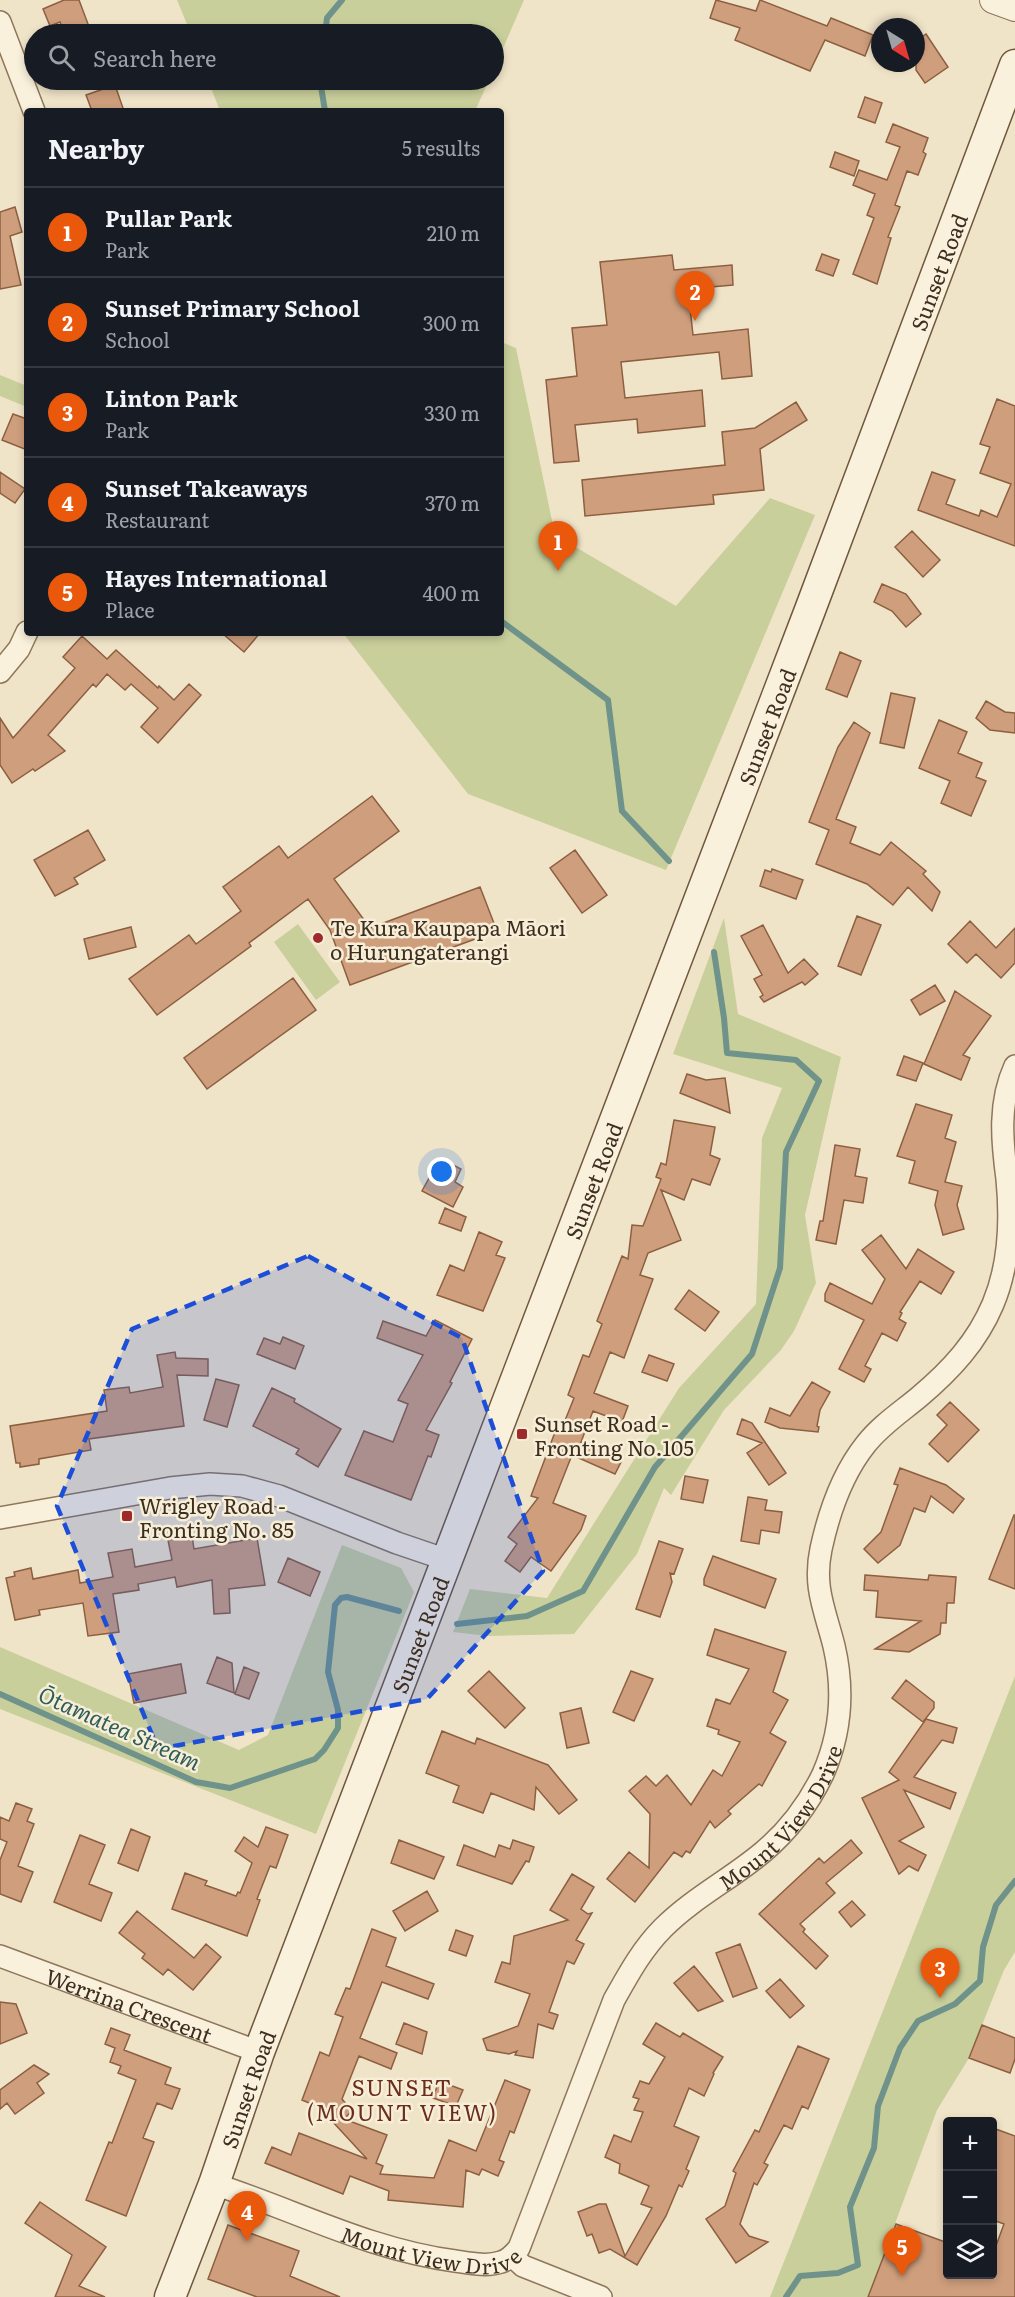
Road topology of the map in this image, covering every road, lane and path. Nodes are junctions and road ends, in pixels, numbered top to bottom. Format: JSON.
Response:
{"nodes":[{"id":1,"x":993,"y":0,"type":"edge"},
{"id":2,"x":1015,"y":9,"type":"edge"},
{"id":3,"x":0,"y":22,"type":"edge"},
{"id":4,"x":1015,"y":65,"type":"edge"},
{"id":5,"x":24,"y":85,"type":"edge"},
{"id":6,"x":26,"y":90,"type":"edge"},
{"id":7,"x":33,"y":108,"type":"edge"},
{"id":8,"x":25,"y":636,"type":"edge"},
{"id":9,"x":0,"y":672,"type":"edge"},
{"id":10,"x":1015,"y":1066,"type":"edge"},
{"id":11,"x":0,"y":1518,"type":"edge"},
{"id":12,"x":447,"y":1560,"type":"junction"},
{"id":13,"x":0,"y":1956,"type":"edge"},
{"id":14,"x":260,"y":2052,"type":"junction"},
{"id":15,"x":214,"y":2184,"type":"junction"},
{"id":16,"x":512,"y":2256,"type":"junction"},
{"id":17,"x":170,"y":2297,"type":"edge"},
{"id":18,"x":601,"y":2297,"type":"edge"}],
"edges":[{"from":1,"to":2,"type":"street"},
{"from":3,"to":5,"type":"street"},
{"from":4,"to":12,"type":"main road","name":"Sunset Road"},
{"from":6,"to":7,"type":"street"},
{"from":8,"to":9,"type":"street"},
{"from":10,"to":16,"type":"street","name":"Mount View Drive"},
{"from":11,"to":12,"type":"street"},
{"from":12,"to":14,"type":"main road","name":"Sunset Road"},
{"from":13,"to":14,"type":"street","name":"Werrina Crescent"},
{"from":14,"to":15,"type":"main road","name":"Sunset Road"},
{"from":15,"to":16,"type":"street","name":"Mount View Drive"},
{"from":15,"to":17,"type":"main road","name":"Sunset Road"},
{"from":16,"to":18,"type":"street"}]}
